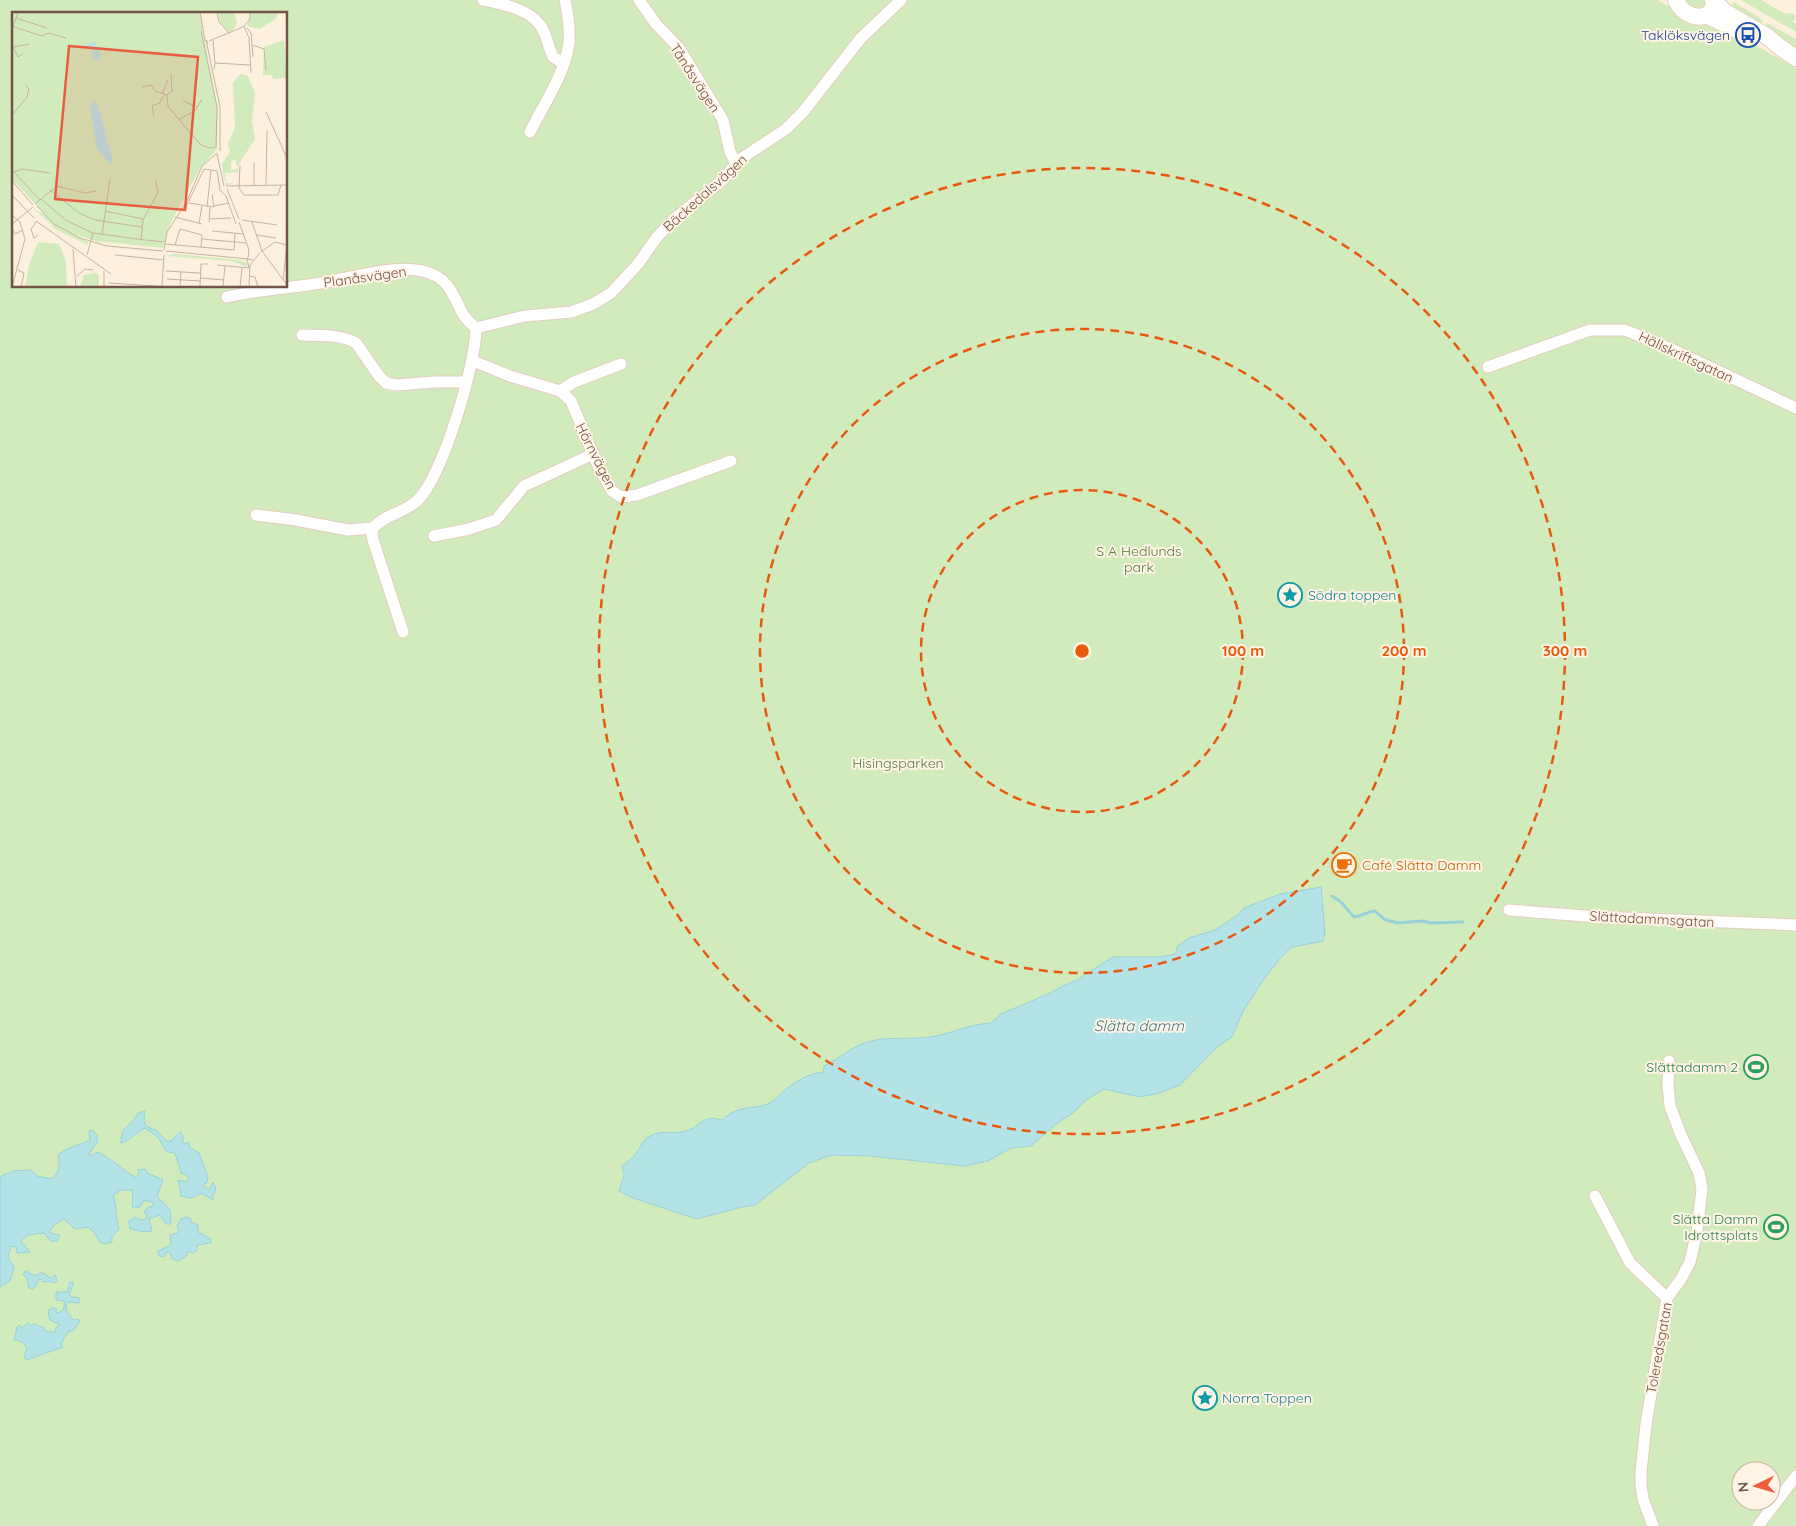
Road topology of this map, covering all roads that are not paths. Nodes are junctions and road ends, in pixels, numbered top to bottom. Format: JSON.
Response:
{"nodes":[{"id":1,"x":483,"y":0,"type":"edge"},
{"id":2,"x":565,"y":0,"type":"edge"},
{"id":3,"x":639,"y":0,"type":"edge"},
{"id":4,"x":901,"y":0,"type":"edge"},
{"id":5,"x":1676,"y":0,"type":"edge"},
{"id":6,"x":1713,"y":0,"type":"edge"},
{"id":7,"x":1706,"y":15,"type":"junction"},
{"id":8,"x":1781,"y":48,"type":"junction"},
{"id":9,"x":1796,"y":58,"type":"edge"},
{"id":10,"x":563,"y":63,"type":"junction"},
{"id":11,"x":530,"y":132,"type":"dead end"},
{"id":12,"x":736,"y":163,"type":"junction"},
{"id":13,"x":227,"y":297,"type":"dead end"},
{"id":14,"x":476,"y":328,"type":"junction"},
{"id":15,"x":302,"y":335,"type":"dead end"},
{"id":16,"x":472,"y":361,"type":"junction"},
{"id":17,"x":621,"y":364,"type":"dead end"},
{"id":18,"x":1488,"y":367,"type":"dead end"},
{"id":19,"x":466,"y":382,"type":"junction"},
{"id":20,"x":560,"y":391,"type":"junction"},
{"id":21,"x":1796,"y":408,"type":"edge"},
{"id":22,"x":593,"y":454,"type":"junction"},
{"id":23,"x":731,"y":461,"type":"dead end"},
{"id":24,"x":256,"y":515,"type":"dead end"},
{"id":25,"x":373,"y":528,"type":"junction"},
{"id":26,"x":434,"y":536,"type":"dead end"},
{"id":27,"x":403,"y":632,"type":"dead end"},
{"id":28,"x":1508,"y":910,"type":"dead end"},
{"id":29,"x":1796,"y":925,"type":"edge"},
{"id":30,"x":1669,"y":1061,"type":"dead end"},
{"id":31,"x":1595,"y":1196,"type":"dead end"},
{"id":32,"x":1667,"y":1298,"type":"junction"},
{"id":33,"x":1796,"y":1476,"type":"edge"},
{"id":34,"x":1653,"y":1526,"type":"edge"},
{"id":35,"x":1758,"y":1526,"type":"edge"}],
"edges":[{"from":1,"to":10,"type":"street"},
{"from":2,"to":10,"type":"street"},
{"from":3,"to":12,"type":"street","name":"Tånåsvägen"},
{"from":4,"to":12,"type":"street","name":"Bäckedalsvägen"},
{"from":5,"to":7,"type":"street"},
{"from":6,"to":7,"type":"street"},
{"from":6,"to":8,"type":"street"},
{"from":7,"to":8,"type":"street"},
{"from":8,"to":9,"type":"street"},
{"from":10,"to":11,"type":"street"},
{"from":12,"to":14,"type":"street","name":"Bäckedalsvägen"},
{"from":13,"to":14,"type":"street","name":"Planåsvägen"},
{"from":14,"to":16,"type":"street"},
{"from":15,"to":19,"type":"street"},
{"from":16,"to":19,"type":"street"},
{"from":16,"to":20,"type":"street"},
{"from":17,"to":20,"type":"street"},
{"from":18,"to":21,"type":"street","name":"Hällskriftsgatan"},
{"from":19,"to":25,"type":"street"},
{"from":20,"to":22,"type":"street","name":"Hörnvägen"},
{"from":22,"to":23,"type":"street","name":"Hörnvägen"},
{"from":22,"to":26,"type":"street"},
{"from":24,"to":25,"type":"street"},
{"from":25,"to":27,"type":"street"},
{"from":28,"to":29,"type":"street","name":"Slättadammsgatan"},
{"from":30,"to":32,"type":"street","name":"Toleredsgatan"},
{"from":31,"to":32,"type":"street"},
{"from":32,"to":34,"type":"street","name":"Toleredsgatan"},
{"from":33,"to":35,"type":"street"}]}
